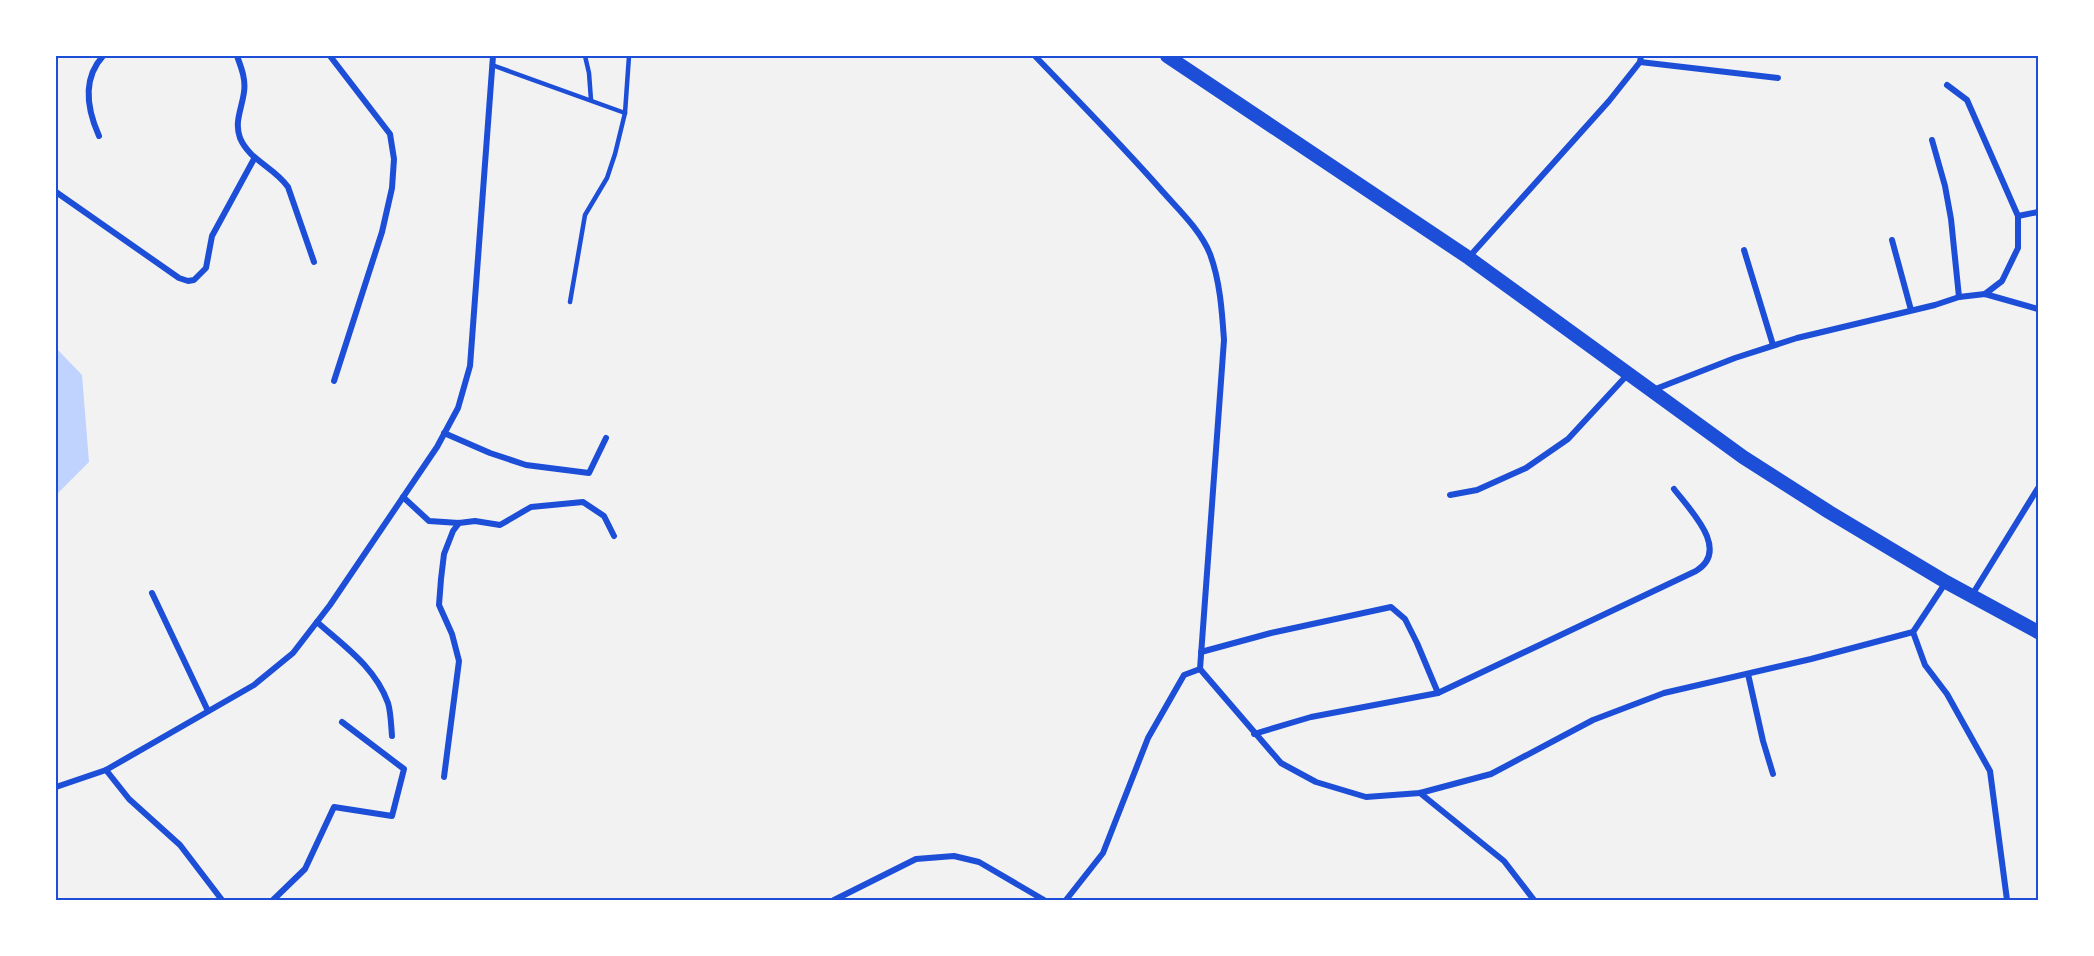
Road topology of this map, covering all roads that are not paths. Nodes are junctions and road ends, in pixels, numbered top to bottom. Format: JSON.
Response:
{"nodes":[{"id":1,"x":103,"y":56,"type":"edge"},
{"id":2,"x":237,"y":56,"type":"edge"},
{"id":3,"x":330,"y":56,"type":"edge"},
{"id":4,"x":493,"y":56,"type":"edge"},
{"id":5,"x":585,"y":56,"type":"edge"},
{"id":6,"x":628,"y":56,"type":"edge"},
{"id":7,"x":1035,"y":56,"type":"edge"},
{"id":8,"x":1167,"y":56,"type":"edge"},
{"id":9,"x":1641,"y":59,"type":"edge"},
{"id":10,"x":492,"y":65,"type":"junction"},
{"id":11,"x":1778,"y":78,"type":"dead end"},
{"id":12,"x":1947,"y":85,"type":"dead end"},
{"id":13,"x":591,"y":100,"type":"junction"},
{"id":14,"x":625,"y":113,"type":"junction"},
{"id":15,"x":99,"y":136,"type":"dead end"},
{"id":16,"x":1932,"y":140,"type":"dead end"},
{"id":17,"x":254,"y":159,"type":"junction"},
{"id":18,"x":56,"y":192,"type":"edge"},
{"id":19,"x":2038,"y":212,"type":"edge"},
{"id":20,"x":2018,"y":216,"type":"junction"},
{"id":21,"x":1892,"y":240,"type":"dead end"},
{"id":22,"x":1743,"y":250,"type":"dead end"},
{"id":23,"x":1469,"y":258,"type":"junction"},
{"id":24,"x":314,"y":262,"type":"dead end"},
{"id":25,"x":1985,"y":294,"type":"junction"},
{"id":26,"x":1959,"y":297,"type":"junction"},
{"id":27,"x":570,"y":302,"type":"dead end"},
{"id":28,"x":2038,"y":309,"type":"edge"},
{"id":29,"x":1911,"y":310,"type":"junction"},
{"id":30,"x":1773,"y":345,"type":"junction"},
{"id":31,"x":1630,"y":373,"type":"junction"},
{"id":32,"x":334,"y":381,"type":"dead end"},
{"id":33,"x":1653,"y":390,"type":"junction"},
{"id":34,"x":444,"y":434,"type":"junction"},
{"id":35,"x":606,"y":438,"type":"dead end"},
{"id":36,"x":2038,"y":488,"type":"edge"},
{"id":37,"x":1674,"y":489,"type":"dead end"},
{"id":38,"x":1449,"y":495,"type":"dead end"},
{"id":39,"x":403,"y":497,"type":"junction"},
{"id":40,"x":459,"y":523,"type":"junction"},
{"id":41,"x":614,"y":536,"type":"dead end"},
{"id":42,"x":1946,"y":582,"type":"junction"},
{"id":43,"x":152,"y":593,"type":"dead end"},
{"id":44,"x":1972,"y":595,"type":"junction"},
{"id":45,"x":317,"y":622,"type":"junction"},
{"id":46,"x":1913,"y":632,"type":"junction"},
{"id":47,"x":2038,"y":632,"type":"edge"},
{"id":48,"x":1201,"y":652,"type":"junction"},
{"id":49,"x":1200,"y":669,"type":"junction"},
{"id":50,"x":1748,"y":674,"type":"junction"},
{"id":51,"x":1438,"y":693,"type":"junction"},
{"id":52,"x":208,"y":711,"type":"junction"},
{"id":53,"x":342,"y":722,"type":"dead end"},
{"id":54,"x":1254,"y":734,"type":"junction"},
{"id":55,"x":392,"y":736,"type":"dead end"},
{"id":56,"x":106,"y":770,"type":"junction"},
{"id":57,"x":1773,"y":774,"type":"dead end"},
{"id":58,"x":444,"y":777,"type":"dead end"},
{"id":59,"x":56,"y":787,"type":"edge"},
{"id":60,"x":1420,"y":793,"type":"junction"},
{"id":61,"x":1073,"y":897,"type":"edge"},
{"id":62,"x":222,"y":900,"type":"edge"},
{"id":63,"x":273,"y":900,"type":"edge"},
{"id":64,"x":834,"y":900,"type":"edge"},
{"id":65,"x":1044,"y":900,"type":"edge"},
{"id":66,"x":1066,"y":900,"type":"edge"},
{"id":67,"x":1534,"y":900,"type":"edge"},
{"id":68,"x":2007,"y":900,"type":"edge"}],
"edges":[{"from":1,"to":15,"type":"street"},
{"from":2,"to":17,"type":"street"},
{"from":3,"to":32,"type":"street"},
{"from":4,"to":10,"type":"street"},
{"from":5,"to":13,"type":"lane"},
{"from":6,"to":14,"type":"lane"},
{"from":7,"to":48,"type":"street"},
{"from":8,"to":23,"type":"main road"},
{"from":9,"to":11,"type":"street"},
{"from":9,"to":23,"type":"street"},
{"from":10,"to":13,"type":"lane"},
{"from":10,"to":34,"type":"street"},
{"from":12,"to":20,"type":"street"},
{"from":13,"to":14,"type":"lane"},
{"from":14,"to":27,"type":"lane"},
{"from":16,"to":26,"type":"street"},
{"from":17,"to":18,"type":"street"},
{"from":17,"to":24,"type":"street"},
{"from":19,"to":20,"type":"street"},
{"from":20,"to":25,"type":"street"},
{"from":21,"to":29,"type":"street"},
{"from":22,"to":30,"type":"street"},
{"from":23,"to":31,"type":"main road"},
{"from":25,"to":26,"type":"street"},
{"from":25,"to":28,"type":"street"},
{"from":26,"to":29,"type":"street"},
{"from":29,"to":30,"type":"street"},
{"from":30,"to":33,"type":"street"},
{"from":31,"to":33,"type":"main road"},
{"from":31,"to":38,"type":"street"},
{"from":33,"to":42,"type":"main road"},
{"from":34,"to":35,"type":"street"},
{"from":34,"to":39,"type":"street"},
{"from":36,"to":44,"type":"street"},
{"from":37,"to":51,"type":"street"},
{"from":39,"to":40,"type":"street"},
{"from":39,"to":45,"type":"street"},
{"from":40,"to":41,"type":"street"},
{"from":40,"to":58,"type":"street"},
{"from":42,"to":44,"type":"main road"},
{"from":42,"to":46,"type":"street"},
{"from":43,"to":52,"type":"street"},
{"from":44,"to":47,"type":"main road"},
{"from":45,"to":52,"type":"street"},
{"from":45,"to":55,"type":"street"},
{"from":46,"to":50,"type":"street"},
{"from":46,"to":68,"type":"street"},
{"from":48,"to":49,"type":"street"},
{"from":48,"to":51,"type":"street"},
{"from":49,"to":54,"type":"street"},
{"from":49,"to":61,"type":"street"},
{"from":50,"to":57,"type":"street"},
{"from":50,"to":60,"type":"street"},
{"from":51,"to":54,"type":"street"},
{"from":52,"to":56,"type":"street"},
{"from":53,"to":63,"type":"street"},
{"from":54,"to":60,"type":"street"},
{"from":56,"to":59,"type":"street"},
{"from":56,"to":62,"type":"street"},
{"from":60,"to":67,"type":"street"},
{"from":61,"to":66,"type":"street"},
{"from":64,"to":65,"type":"street"}]}
